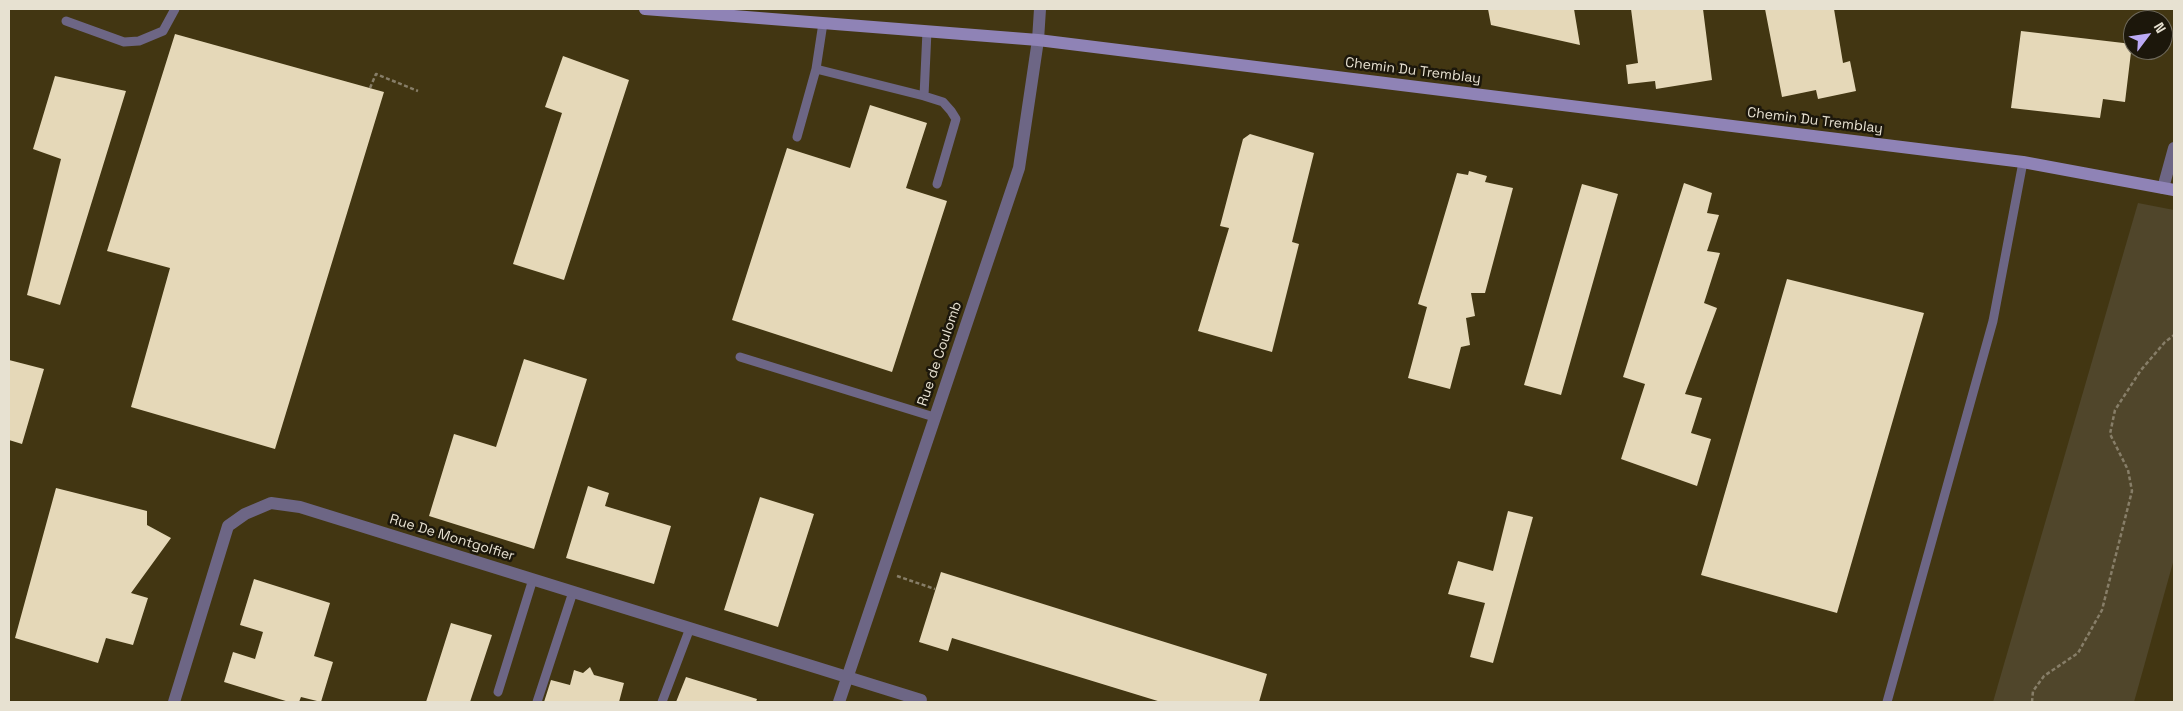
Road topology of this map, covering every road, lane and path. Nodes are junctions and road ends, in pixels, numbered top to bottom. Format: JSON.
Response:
{"nodes":[{"id":1,"x":174,"y":9,"type":"edge"},
{"id":2,"x":645,"y":9,"type":"edge"},
{"id":3,"x":1040,"y":9,"type":"edge"},
{"id":4,"x":66,"y":21,"type":"dead end"},
{"id":5,"x":823,"y":23,"type":"junction"},
{"id":6,"x":926,"y":31,"type":"junction"},
{"id":7,"x":1038,"y":40,"type":"junction"},
{"id":8,"x":816,"y":69,"type":"junction"},
{"id":9,"x":370,"y":88,"type":"dead end"},
{"id":10,"x":418,"y":91,"type":"dead end"},
{"id":11,"x":924,"y":96,"type":"junction"},
{"id":12,"x":797,"y":137,"type":"dead end"},
{"id":13,"x":2174,"y":148,"type":"edge"},
{"id":14,"x":2023,"y":162,"type":"junction"},
{"id":15,"x":937,"y":184,"type":"dead end"},
{"id":16,"x":2169,"y":189,"type":"edge"},
{"id":17,"x":2174,"y":335,"type":"edge"},
{"id":18,"x":740,"y":357,"type":"dead end"},
{"id":19,"x":934,"y":417,"type":"junction"},
{"id":20,"x":881,"y":571,"type":"junction"},
{"id":21,"x":533,"y":579,"type":"junction"},
{"id":22,"x":935,"y":589,"type":"dead end"},
{"id":23,"x":573,"y":592,"type":"junction"},
{"id":24,"x":690,"y":628,"type":"junction"},
{"id":25,"x":846,"y":677,"type":"junction"},
{"id":26,"x":498,"y":692,"type":"dead end"},
{"id":27,"x":921,"y":700,"type":"dead end"},
{"id":28,"x":174,"y":702,"type":"edge"},
{"id":29,"x":537,"y":702,"type":"edge"},
{"id":30,"x":662,"y":702,"type":"edge"},
{"id":31,"x":839,"y":702,"type":"edge"},
{"id":32,"x":1887,"y":702,"type":"edge"},
{"id":33,"x":2032,"y":702,"type":"edge"}],
"edges":[{"from":1,"to":4,"type":"lane"},
{"from":2,"to":5,"type":"street","name":"Chemin Du Tremblay"},
{"from":3,"to":7,"type":"street","name":"Rue de Coulomb"},
{"from":5,"to":6,"type":"street","name":"Chemin Du Tremblay"},
{"from":5,"to":8,"type":"lane"},
{"from":6,"to":7,"type":"street","name":"Chemin Du Tremblay"},
{"from":6,"to":11,"type":"lane"},
{"from":7,"to":14,"type":"street","name":"Chemin Du Tremblay"},
{"from":7,"to":19,"type":"street","name":"Rue de Coulomb"},
{"from":8,"to":11,"type":"lane"},
{"from":8,"to":12,"type":"lane"},
{"from":9,"to":10,"type":"path"},
{"from":11,"to":15,"type":"lane"},
{"from":13,"to":16,"type":"street"},
{"from":14,"to":16,"type":"street","name":"Chemin Du Tremblay"},
{"from":14,"to":32,"type":"lane"},
{"from":17,"to":33,"type":"path"},
{"from":18,"to":19,"type":"lane"},
{"from":19,"to":20,"type":"street","name":"Rue de Coulomb"},
{"from":20,"to":22,"type":"path"},
{"from":20,"to":25,"type":"street","name":"Rue de Coulomb"},
{"from":21,"to":23,"type":"street","name":"Rue De Montgolfier"},
{"from":21,"to":26,"type":"lane"},
{"from":21,"to":28,"type":"street","name":"Rue De Montgolfier"},
{"from":23,"to":24,"type":"street","name":"Rue De Montgolfier"},
{"from":23,"to":29,"type":"lane"},
{"from":24,"to":25,"type":"street","name":"Rue De Montgolfier"},
{"from":24,"to":30,"type":"lane"},
{"from":25,"to":27,"type":"street","name":"Rue De Montgolfier"},
{"from":25,"to":31,"type":"street","name":"Rue de Coulomb"}]}
